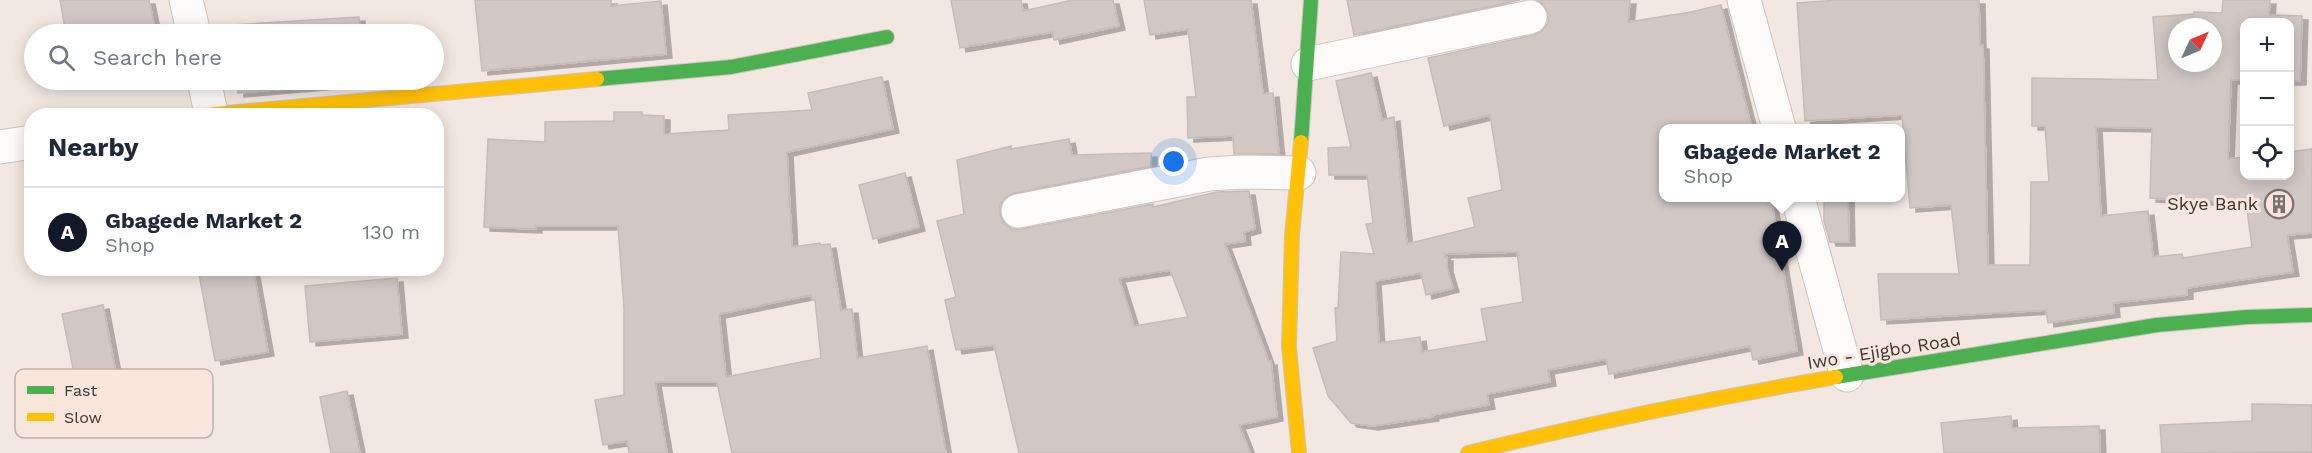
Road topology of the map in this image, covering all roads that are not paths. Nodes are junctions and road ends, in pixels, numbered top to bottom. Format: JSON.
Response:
{"nodes":[{"id":1,"x":186,"y":0,"type":"edge"},
{"id":2,"x":1311,"y":0,"type":"edge"},
{"id":3,"x":1744,"y":0,"type":"edge"},
{"id":4,"x":1530,"y":17,"type":"dead end"},
{"id":5,"x":192,"y":24,"type":"edge"},
{"id":6,"x":887,"y":37,"type":"dead end"},
{"id":7,"x":1308,"y":64,"type":"junction"},
{"id":8,"x":204,"y":90,"type":"edge"},
{"id":9,"x":203,"y":108,"type":"edge"},
{"id":10,"x":270,"y":108,"type":"edge"},
{"id":11,"x":1778,"y":124,"type":"edge"},
{"id":12,"x":24,"y":143,"type":"edge"},
{"id":13,"x":0,"y":147,"type":"edge"},
{"id":14,"x":1299,"y":173,"type":"junction"},
{"id":15,"x":1799,"y":202,"type":"edge"},
{"id":16,"x":1018,"y":211,"type":"dead end"},
{"id":17,"x":2312,"y":315,"type":"edge"},
{"id":18,"x":1846,"y":375,"type":"junction"},
{"id":19,"x":1299,"y":453,"type":"edge"},
{"id":20,"x":1468,"y":453,"type":"edge"}],
"edges":[{"from":1,"to":5,"type":"street"},
{"from":2,"to":7,"type":"street"},
{"from":3,"to":11,"type":"street"},
{"from":4,"to":7,"type":"street"},
{"from":6,"to":10,"type":"street"},
{"from":7,"to":14,"type":"street"},
{"from":8,"to":9,"type":"street"},
{"from":12,"to":13,"type":"street"},
{"from":14,"to":16,"type":"street"},
{"from":14,"to":19,"type":"street"},
{"from":15,"to":18,"type":"street"},
{"from":17,"to":18,"type":"street","name":"Iwo - Ejigbo Road"},
{"from":18,"to":20,"type":"street","name":"Iwo - Ejigbo Road"}]}
